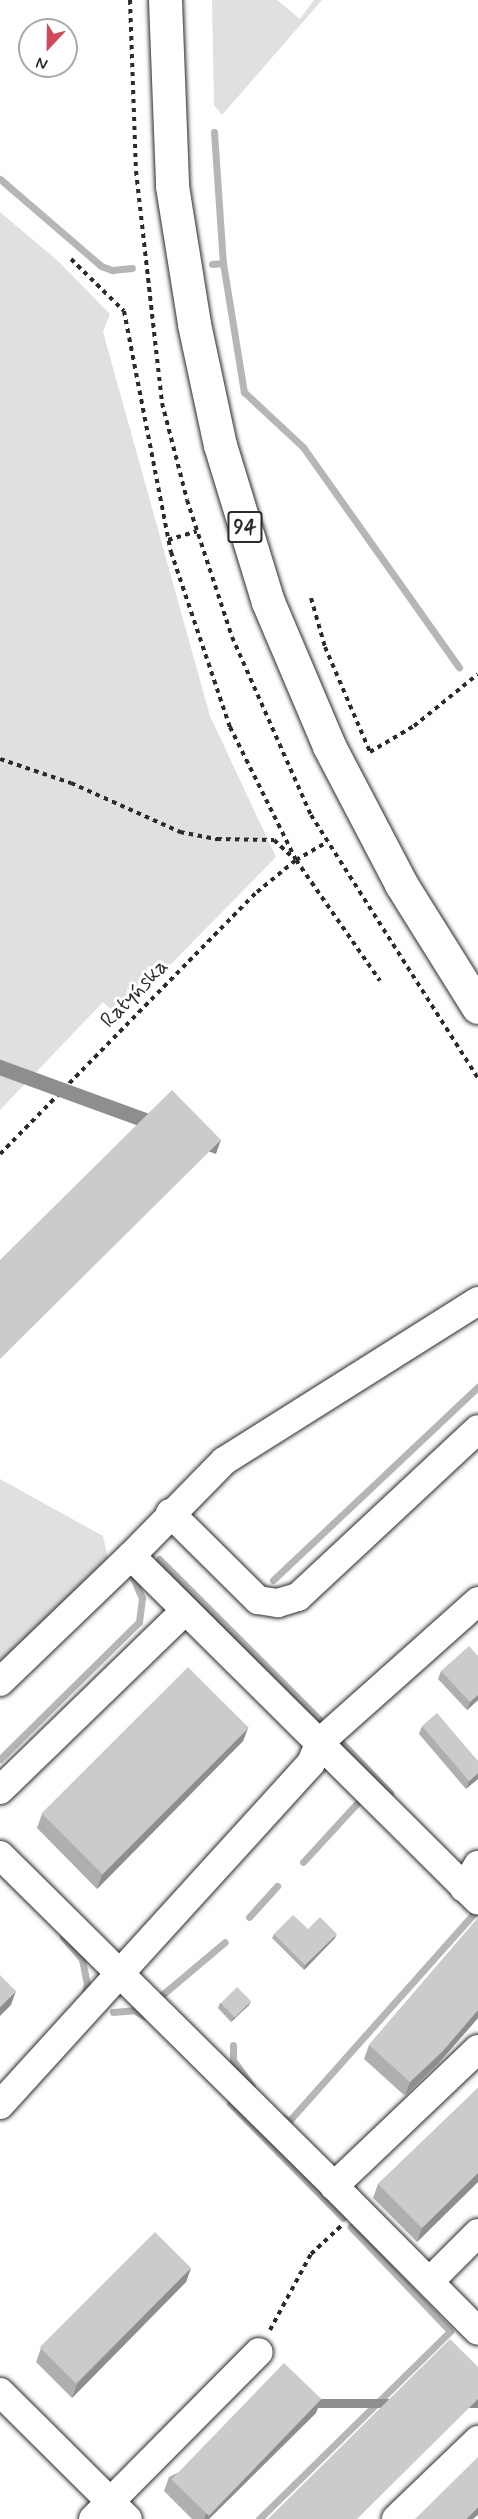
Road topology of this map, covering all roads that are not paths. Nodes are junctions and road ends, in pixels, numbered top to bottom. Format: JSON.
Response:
{"nodes":[{"id":1,"x":165,"y":0,"type":"edge"},
{"id":2,"x":478,"y":1007,"type":"edge"},
{"id":3,"x":478,"y":1301,"type":"edge"},
{"id":4,"x":478,"y":1429,"type":"edge"},
{"id":5,"x":170,"y":1513,"type":"junction"},
{"id":6,"x":131,"y":1556,"type":"junction"},
{"id":7,"x":478,"y":1601,"type":"edge"},
{"id":8,"x":184,"y":1612,"type":"junction"},
{"id":9,"x":0,"y":1682,"type":"edge"},
{"id":10,"x":320,"y":1742,"type":"junction"},
{"id":11,"x":0,"y":1790,"type":"edge"},
{"id":12,"x":0,"y":1856,"type":"edge"},
{"id":13,"x":473,"y":1885,"type":"edge"},
{"id":14,"x":120,"y":1975,"type":"junction"},
{"id":15,"x":478,"y":2049,"type":"edge"},
{"id":16,"x":0,"y":2105,"type":"edge"},
{"id":17,"x":334,"y":2186,"type":"junction"},
{"id":18,"x":478,"y":2233,"type":"edge"},
{"id":19,"x":430,"y":2281,"type":"junction"},
{"id":20,"x":478,"y":2331,"type":"edge"},
{"id":21,"x":259,"y":2352,"type":"road end"},
{"id":22,"x":0,"y":2392,"type":"edge"},
{"id":23,"x":478,"y":2440,"type":"edge"},
{"id":24,"x":110,"y":2513,"type":"edge"},
{"id":25,"x":396,"y":2519,"type":"edge"}],
"edges":[{"from":1,"to":2,"type":"main road","number":"94"},
{"from":3,"to":5,"type":"lane"},
{"from":4,"to":5,"type":"lane"},
{"from":5,"to":6,"type":"lane"},
{"from":6,"to":8,"type":"lane"},
{"from":6,"to":9,"type":"lane"},
{"from":7,"to":10,"type":"lane"},
{"from":8,"to":10,"type":"lane"},
{"from":8,"to":11,"type":"lane"},
{"from":10,"to":13,"type":"lane"},
{"from":10,"to":14,"type":"lane"},
{"from":12,"to":14,"type":"lane"},
{"from":14,"to":16,"type":"lane"},
{"from":14,"to":17,"type":"lane"},
{"from":15,"to":17,"type":"lane"},
{"from":17,"to":19,"type":"lane"},
{"from":18,"to":19,"type":"lane"},
{"from":19,"to":20,"type":"lane"},
{"from":21,"to":24,"type":"lane"},
{"from":22,"to":24,"type":"lane"},
{"from":23,"to":25,"type":"lane"}]}
